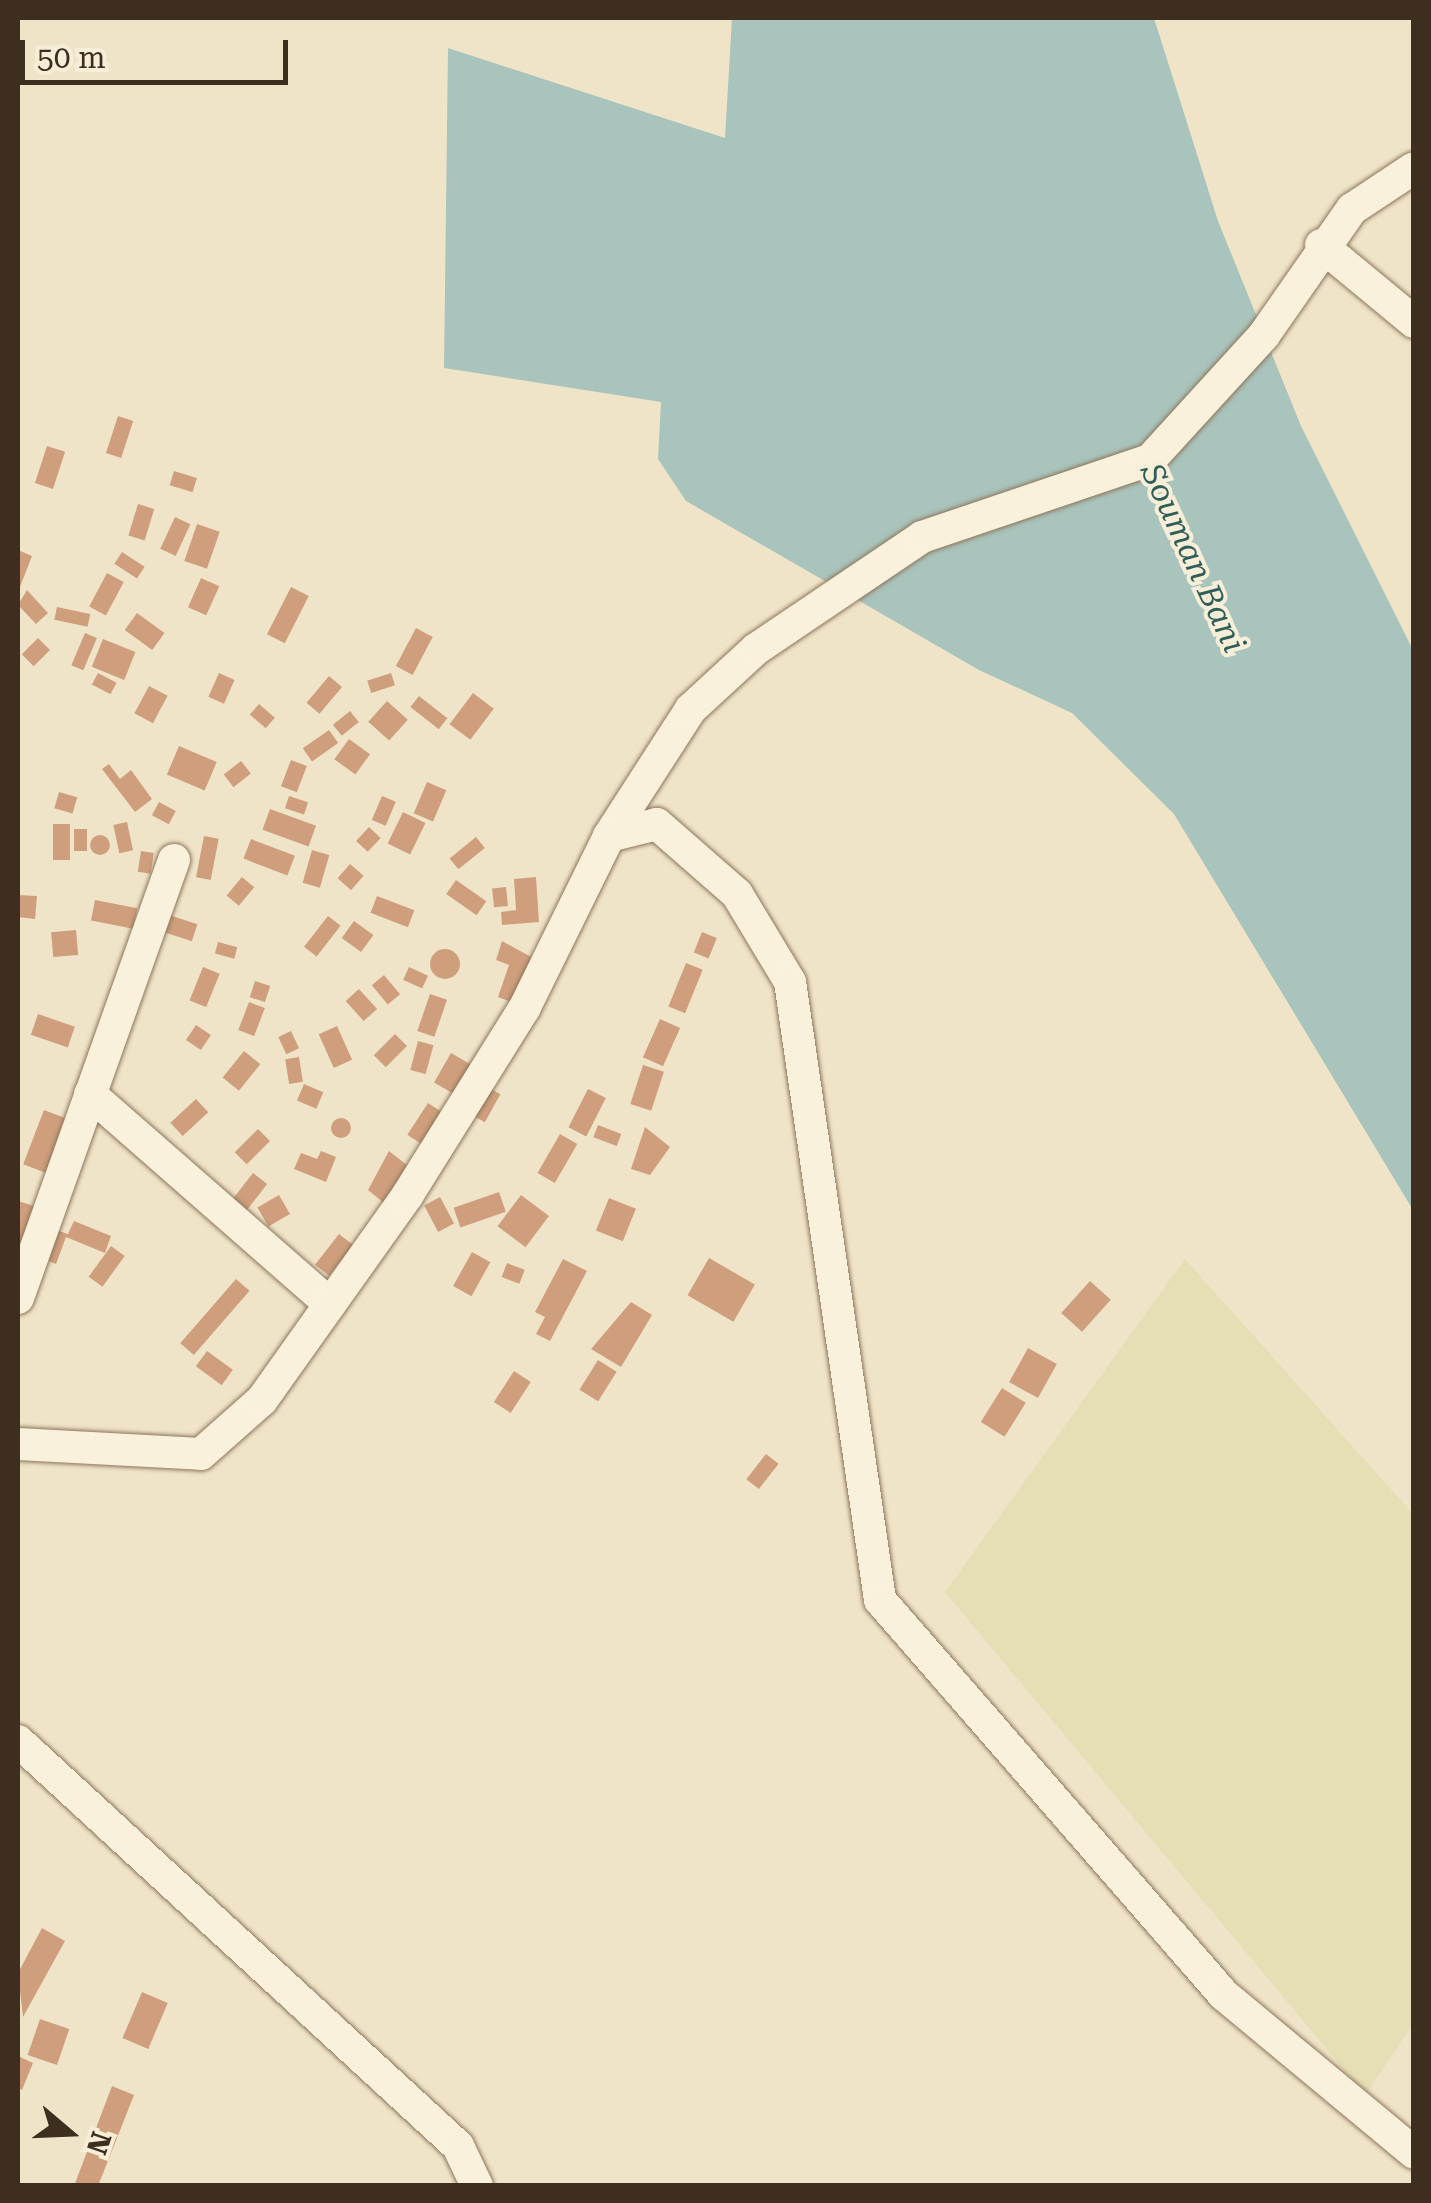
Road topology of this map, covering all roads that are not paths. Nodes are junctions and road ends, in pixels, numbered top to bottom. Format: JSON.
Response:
{"nodes":[{"id":1,"x":1414,"y":168,"type":"edge"},
{"id":2,"x":1321,"y":245,"type":"junction"},
{"id":3,"x":1414,"y":322,"type":"edge"},
{"id":4,"x":609,"y":836,"type":"junction"},
{"id":5,"x":174,"y":860,"type":"dead end"},
{"id":6,"x":90,"y":1094,"type":"junction"},
{"id":7,"x":18,"y":1298,"type":"edge"},
{"id":8,"x":330,"y":1304,"type":"junction"},
{"id":9,"x":18,"y":1444,"type":"edge"},
{"id":10,"x":18,"y":1740,"type":"edge"},
{"id":11,"x":1414,"y":2152,"type":"edge"},
{"id":12,"x":476,"y":2186,"type":"edge"}],
"edges":[{"from":1,"to":2,"type":"street"},
{"from":2,"to":3,"type":"street"},
{"from":2,"to":4,"type":"street"},
{"from":4,"to":8,"type":"street"},
{"from":4,"to":11,"type":"street"},
{"from":5,"to":6,"type":"street"},
{"from":6,"to":7,"type":"street"},
{"from":6,"to":8,"type":"street"},
{"from":8,"to":9,"type":"street"},
{"from":10,"to":12,"type":"street"}]}
